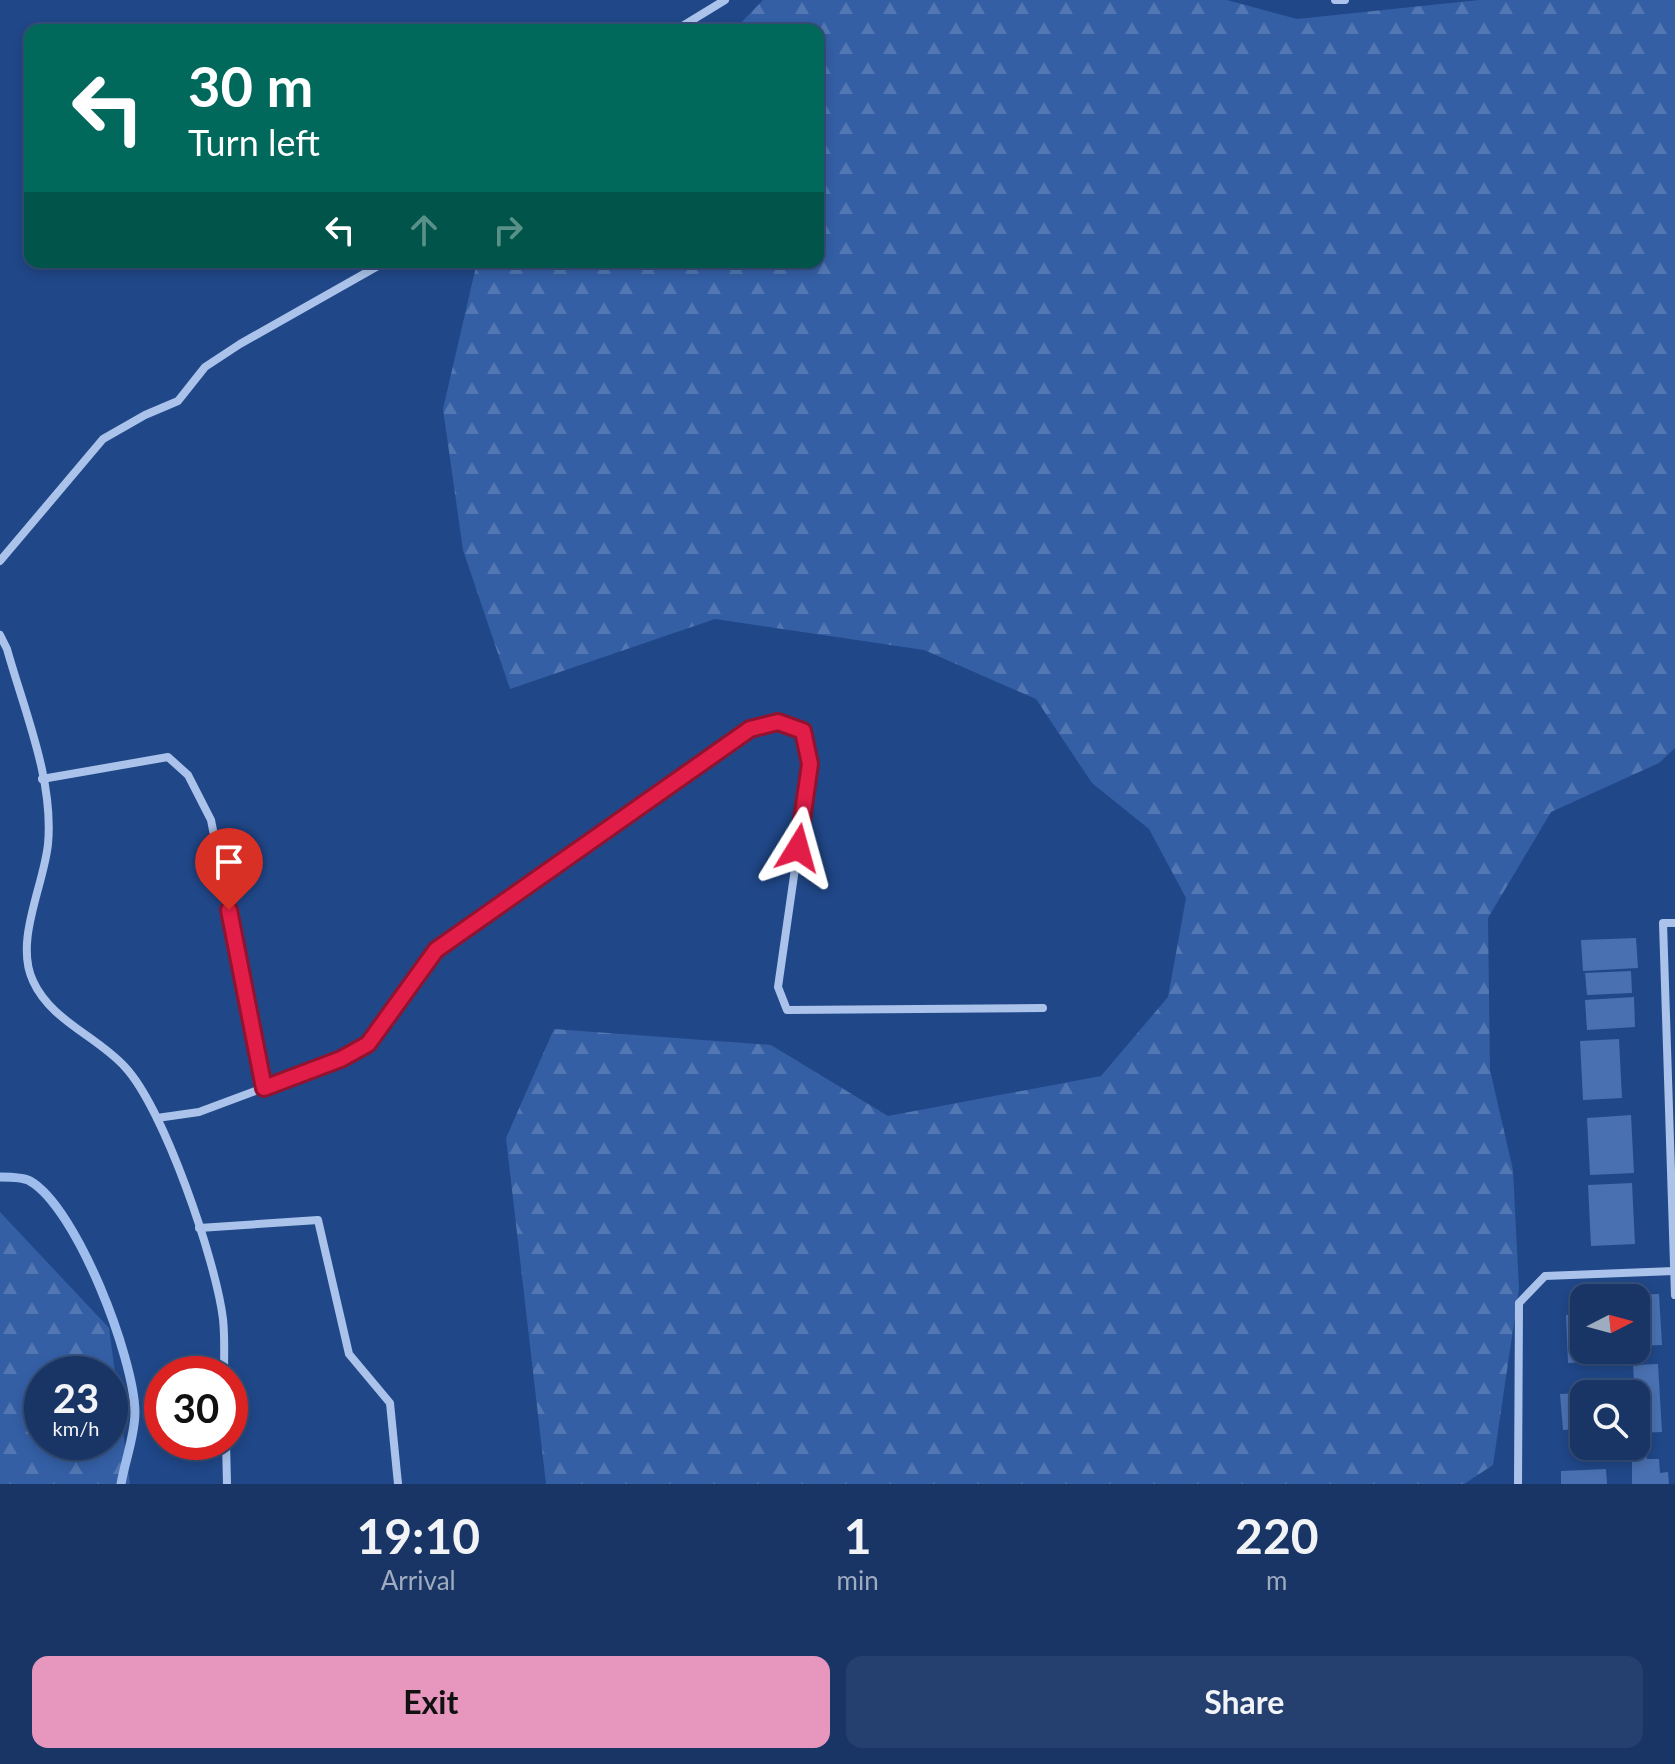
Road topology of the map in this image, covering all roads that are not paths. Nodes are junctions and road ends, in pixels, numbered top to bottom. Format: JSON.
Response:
{"nodes":[{"id":1,"x":725,"y":0,"type":"edge"},
{"id":2,"x":1335,"y":0,"type":"edge"},
{"id":3,"x":1345,"y":0,"type":"edge"},
{"id":4,"x":686,"y":24,"type":"edge"},
{"id":5,"x":374,"y":268,"type":"edge"},
{"id":6,"x":0,"y":561,"type":"edge"},
{"id":7,"x":0,"y":635,"type":"edge"},
{"id":8,"x":42,"y":779,"type":"junction"},
{"id":9,"x":1675,"y":923,"type":"edge"},
{"id":10,"x":1043,"y":1008,"type":"dead end"},
{"id":11,"x":264,"y":1088,"type":"junction"},
{"id":12,"x":157,"y":1118,"type":"junction"},
{"id":13,"x":199,"y":1228,"type":"junction"},
{"id":14,"x":1674,"y":1271,"type":"edge"},
{"id":15,"x":1675,"y":1295,"type":"edge"},
{"id":16,"x":224,"y":1356,"type":"edge"},
{"id":17,"x":226,"y":1460,"type":"edge"},
{"id":18,"x":227,"y":1484,"type":"edge"},
{"id":19,"x":398,"y":1484,"type":"edge"},
{"id":20,"x":1518,"y":1484,"type":"edge"}],
"edges":[{"from":1,"to":4,"type":"street"},
{"from":2,"to":3,"type":"street"},
{"from":5,"to":6,"type":"street"},
{"from":7,"to":8,"type":"street"},
{"from":8,"to":11,"type":"street"},
{"from":8,"to":12,"type":"street"},
{"from":9,"to":14,"type":"street"},
{"from":10,"to":11,"type":"street"},
{"from":11,"to":12,"type":"street"},
{"from":12,"to":13,"type":"street"},
{"from":13,"to":16,"type":"street"},
{"from":13,"to":19,"type":"street"},
{"from":14,"to":15,"type":"street"},
{"from":14,"to":20,"type":"street"},
{"from":17,"to":18,"type":"street"}]}
